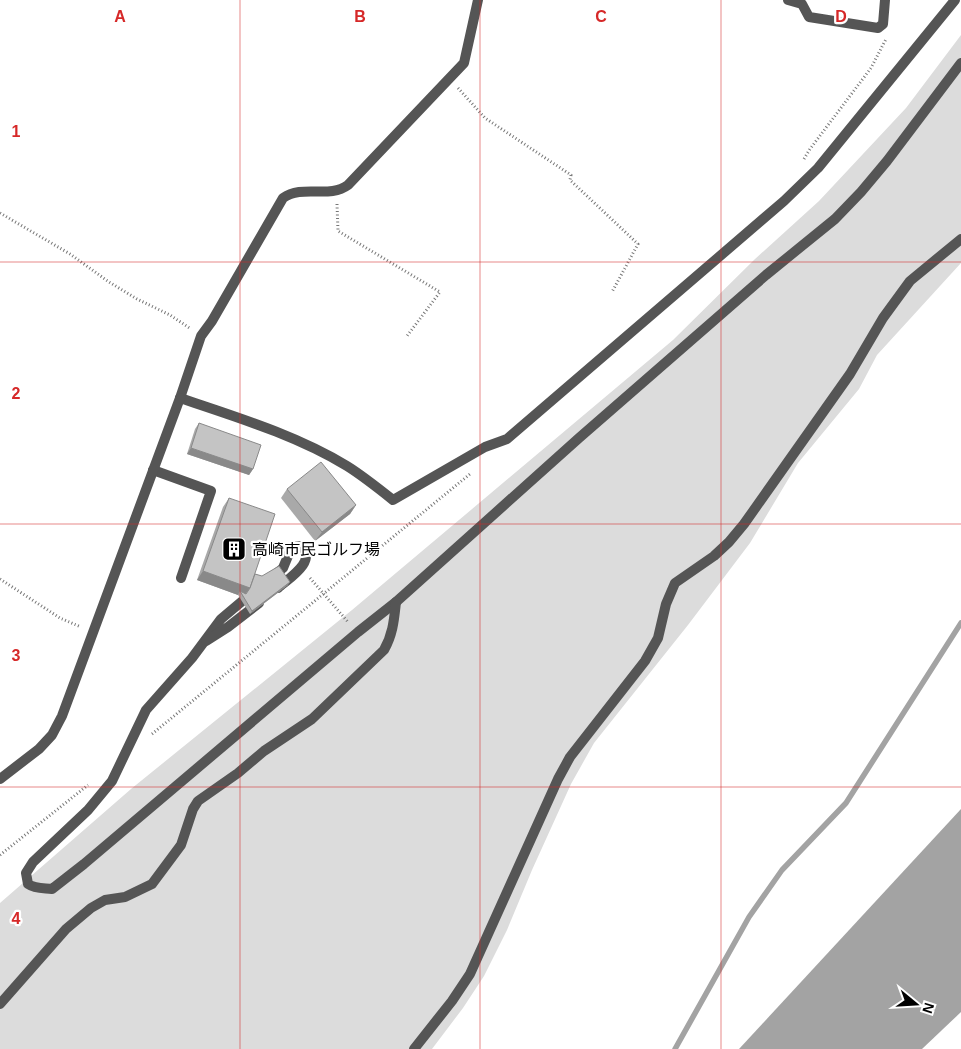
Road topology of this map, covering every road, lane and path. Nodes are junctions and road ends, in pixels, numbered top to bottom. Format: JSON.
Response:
{"nodes":[{"id":1,"x":478,"y":0,"type":"edge"},
{"id":2,"x":788,"y":0,"type":"edge"},
{"id":3,"x":885,"y":0,"type":"edge"},
{"id":4,"x":955,"y":0,"type":"edge"},
{"id":5,"x":883,"y":24,"type":"junction"},
{"id":6,"x":961,"y":63,"type":"edge"},
{"id":7,"x":449,"y":79,"type":"junction"},
{"id":8,"x":803,"y":162,"type":"dead end"},
{"id":9,"x":336,"y":190,"type":"junction"},
{"id":10,"x":0,"y":213,"type":"edge"},
{"id":11,"x":961,"y":239,"type":"edge"},
{"id":12,"x":612,"y":292,"type":"dead end"},
{"id":13,"x":201,"y":336,"type":"junction"},
{"id":14,"x":407,"y":336,"type":"dead end"},
{"id":15,"x":180,"y":398,"type":"junction"},
{"id":16,"x":477,"y":469,"type":"dead end"},
{"id":17,"x":153,"y":470,"type":"junction"},
{"id":18,"x":301,"y":568,"type":"junction"},
{"id":19,"x":181,"y":578,"type":"dead end"},
{"id":20,"x":0,"y":580,"type":"edge"},
{"id":21,"x":324,"y":594,"type":"junction"},
{"id":22,"x":396,"y":602,"type":"junction"},
{"id":23,"x":343,"y":617,"type":"dead end"},
{"id":24,"x":93,"y":631,"type":"junction"},
{"id":25,"x":206,"y":641,"type":"junction"},
{"id":26,"x":147,"y":738,"type":"dead end"},
{"id":27,"x":0,"y":779,"type":"edge"},
{"id":28,"x":93,"y":781,"type":"dead end"},
{"id":29,"x":0,"y":854,"type":"edge"},
{"id":30,"x":0,"y":1004,"type":"edge"},
{"id":31,"x":414,"y":1049,"type":"edge"}],
"edges":[{"from":1,"to":7,"type":"street"},
{"from":2,"to":5,"type":"street"},
{"from":3,"to":5,"type":"street"},
{"from":4,"to":15,"type":"street"},
{"from":5,"to":8,"type":"path"},
{"from":6,"to":22,"type":"street"},
{"from":7,"to":9,"type":"street"},
{"from":7,"to":12,"type":"path"},
{"from":9,"to":13,"type":"street"},
{"from":9,"to":14,"type":"path"},
{"from":10,"to":13,"type":"path"},
{"from":11,"to":31,"type":"street"},
{"from":13,"to":15,"type":"street"},
{"from":15,"to":17,"type":"street"},
{"from":16,"to":21,"type":"path"},
{"from":17,"to":19,"type":"street"},
{"from":17,"to":24,"type":"street"},
{"from":18,"to":21,"type":"path"},
{"from":18,"to":25,"type":"street"},
{"from":18,"to":25,"type":"street"},
{"from":20,"to":24,"type":"path"},
{"from":21,"to":23,"type":"path"},
{"from":21,"to":26,"type":"path"},
{"from":22,"to":25,"type":"street"},
{"from":22,"to":30,"type":"street"},
{"from":24,"to":27,"type":"street"},
{"from":28,"to":29,"type":"path"}]}
